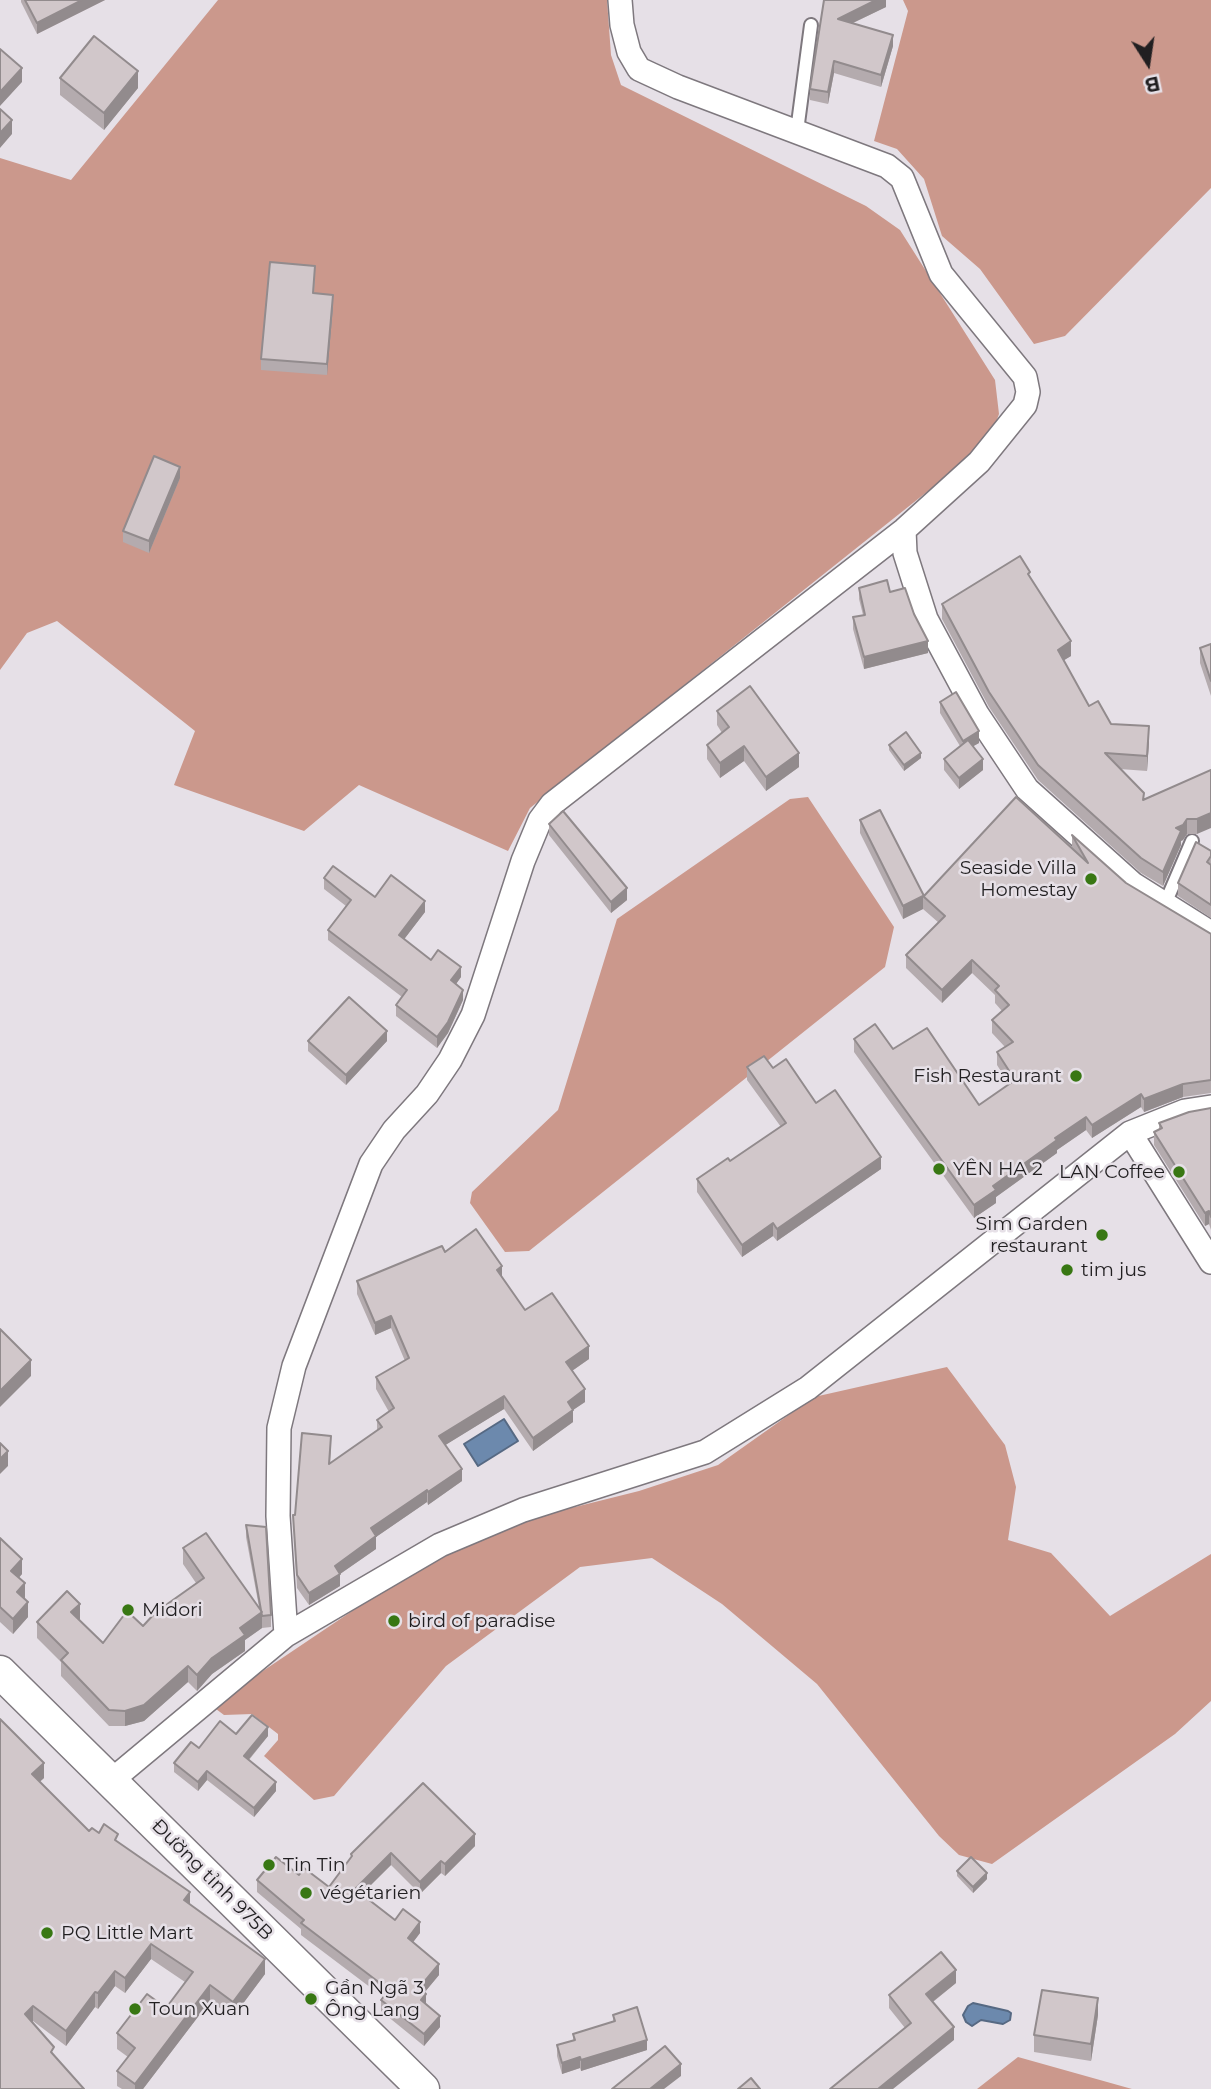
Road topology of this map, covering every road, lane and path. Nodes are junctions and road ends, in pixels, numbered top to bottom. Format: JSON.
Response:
{"nodes":[{"id":1,"x":620,"y":0,"type":"edge"},
{"id":2,"x":811,"y":25,"type":"dead end"},
{"id":3,"x":797,"y":131,"type":"junction"},
{"id":4,"x":904,"y":530,"type":"junction"},
{"id":5,"x":1192,"y":841,"type":"dead end"},
{"id":6,"x":1165,"y":904,"type":"junction"},
{"id":7,"x":1211,"y":933,"type":"edge"},
{"id":8,"x":1211,"y":1107,"type":"edge"},
{"id":9,"x":1130,"y":1133,"type":"junction"},
{"id":10,"x":1211,"y":1262,"type":"edge"},
{"id":11,"x":286,"y":1636,"type":"junction"},
{"id":12,"x":0,"y":1672,"type":"edge"},
{"id":13,"x":112,"y":1780,"type":"junction"},
{"id":14,"x":423,"y":2089,"type":"edge"}],
"edges":[{"from":1,"to":3,"type":"street"},
{"from":2,"to":3,"type":"lane"},
{"from":3,"to":4,"type":"street"},
{"from":4,"to":6,"type":"street"},
{"from":4,"to":11,"type":"street"},
{"from":5,"to":6,"type":"lane"},
{"from":6,"to":7,"type":"street"},
{"from":8,"to":9,"type":"street"},
{"from":9,"to":10,"type":"street"},
{"from":9,"to":11,"type":"street"},
{"from":11,"to":13,"type":"street"},
{"from":12,"to":13,"type":"main road","name":"Đường tỉnh 975B"},
{"from":13,"to":14,"type":"main road","name":"Đường tỉnh 975B"}]}
